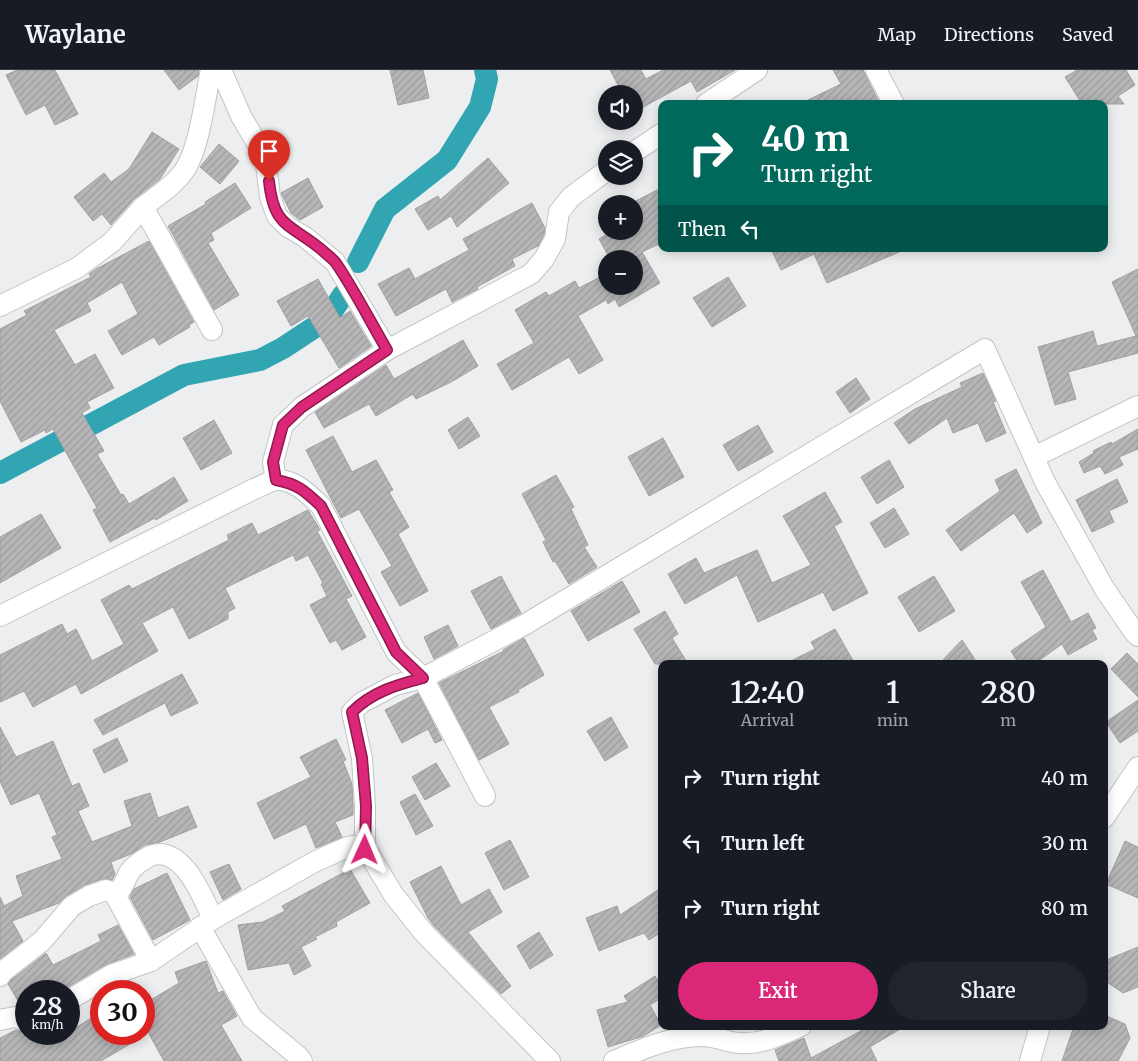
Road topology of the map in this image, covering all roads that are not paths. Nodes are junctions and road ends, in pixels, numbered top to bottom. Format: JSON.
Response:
{"nodes":[{"id":1,"x":211,"y":70,"type":"edge"},
{"id":2,"x":221,"y":70,"type":"edge"},
{"id":3,"x":757,"y":70,"type":"edge"},
{"id":4,"x":876,"y":70,"type":"edge"},
{"id":5,"x":712,"y":100,"type":"edge"},
{"id":6,"x":892,"y":100,"type":"edge"},
{"id":7,"x":658,"y":136,"type":"edge"},
{"id":8,"x":643,"y":146,"type":"edge"},
{"id":9,"x":598,"y":177,"type":"edge"},
{"id":10,"x":143,"y":208,"type":"junction"},
{"id":11,"x":0,"y":306,"type":"edge"},
{"id":12,"x":212,"y":330,"type":"dead end"},
{"id":13,"x":387,"y":350,"type":"junction"},
{"id":14,"x":1138,"y":406,"type":"edge"},
{"id":15,"x":1034,"y":457,"type":"junction"},
{"id":16,"x":276,"y":480,"type":"junction"},
{"id":17,"x":0,"y":616,"type":"edge"},
{"id":18,"x":1138,"y":636,"type":"edge"},
{"id":19,"x":423,"y":678,"type":"junction"},
{"id":20,"x":1138,"y":767,"type":"edge"},
{"id":21,"x":485,"y":796,"type":"dead end"},
{"id":22,"x":1108,"y":812,"type":"edge"},
{"id":23,"x":365,"y":850,"type":"junction"},
{"id":24,"x":114,"y":893,"type":"junction"},
{"id":25,"x":207,"y":923,"type":"junction"},
{"id":26,"x":151,"y":961,"type":"junction"},
{"id":27,"x":1,"y":972,"type":"edge"},
{"id":28,"x":80,"y":993,"type":"edge"},
{"id":29,"x":15,"y":1017,"type":"edge"},
{"id":30,"x":0,"y":1020,"type":"edge"},
{"id":31,"x":791,"y":1030,"type":"edge"},
{"id":32,"x":1039,"y":1030,"type":"edge"},
{"id":33,"x":302,"y":1061,"type":"edge"},
{"id":34,"x":550,"y":1061,"type":"edge"},
{"id":35,"x":614,"y":1061,"type":"edge"},
{"id":36,"x":1030,"y":1061,"type":"edge"}],
"edges":[{"from":1,"to":10,"type":"street"},
{"from":2,"to":13,"type":"street"},
{"from":3,"to":5,"type":"street"},
{"from":4,"to":6,"type":"street"},
{"from":7,"to":8,"type":"street"},
{"from":9,"to":13,"type":"street"},
{"from":10,"to":11,"type":"street"},
{"from":10,"to":12,"type":"street"},
{"from":13,"to":16,"type":"street"},
{"from":14,"to":15,"type":"street"},
{"from":15,"to":18,"type":"street"},
{"from":15,"to":19,"type":"street"},
{"from":16,"to":17,"type":"street"},
{"from":16,"to":19,"type":"street"},
{"from":19,"to":21,"type":"street"},
{"from":19,"to":23,"type":"street"},
{"from":20,"to":22,"type":"street"},
{"from":23,"to":25,"type":"street"},
{"from":23,"to":34,"type":"street"},
{"from":24,"to":25,"type":"street"},
{"from":24,"to":26,"type":"street"},
{"from":24,"to":27,"type":"street"},
{"from":25,"to":26,"type":"street"},
{"from":25,"to":33,"type":"street"},
{"from":26,"to":28,"type":"street"},
{"from":29,"to":30,"type":"street"},
{"from":31,"to":35,"type":"street"},
{"from":32,"to":36,"type":"street"}]}
